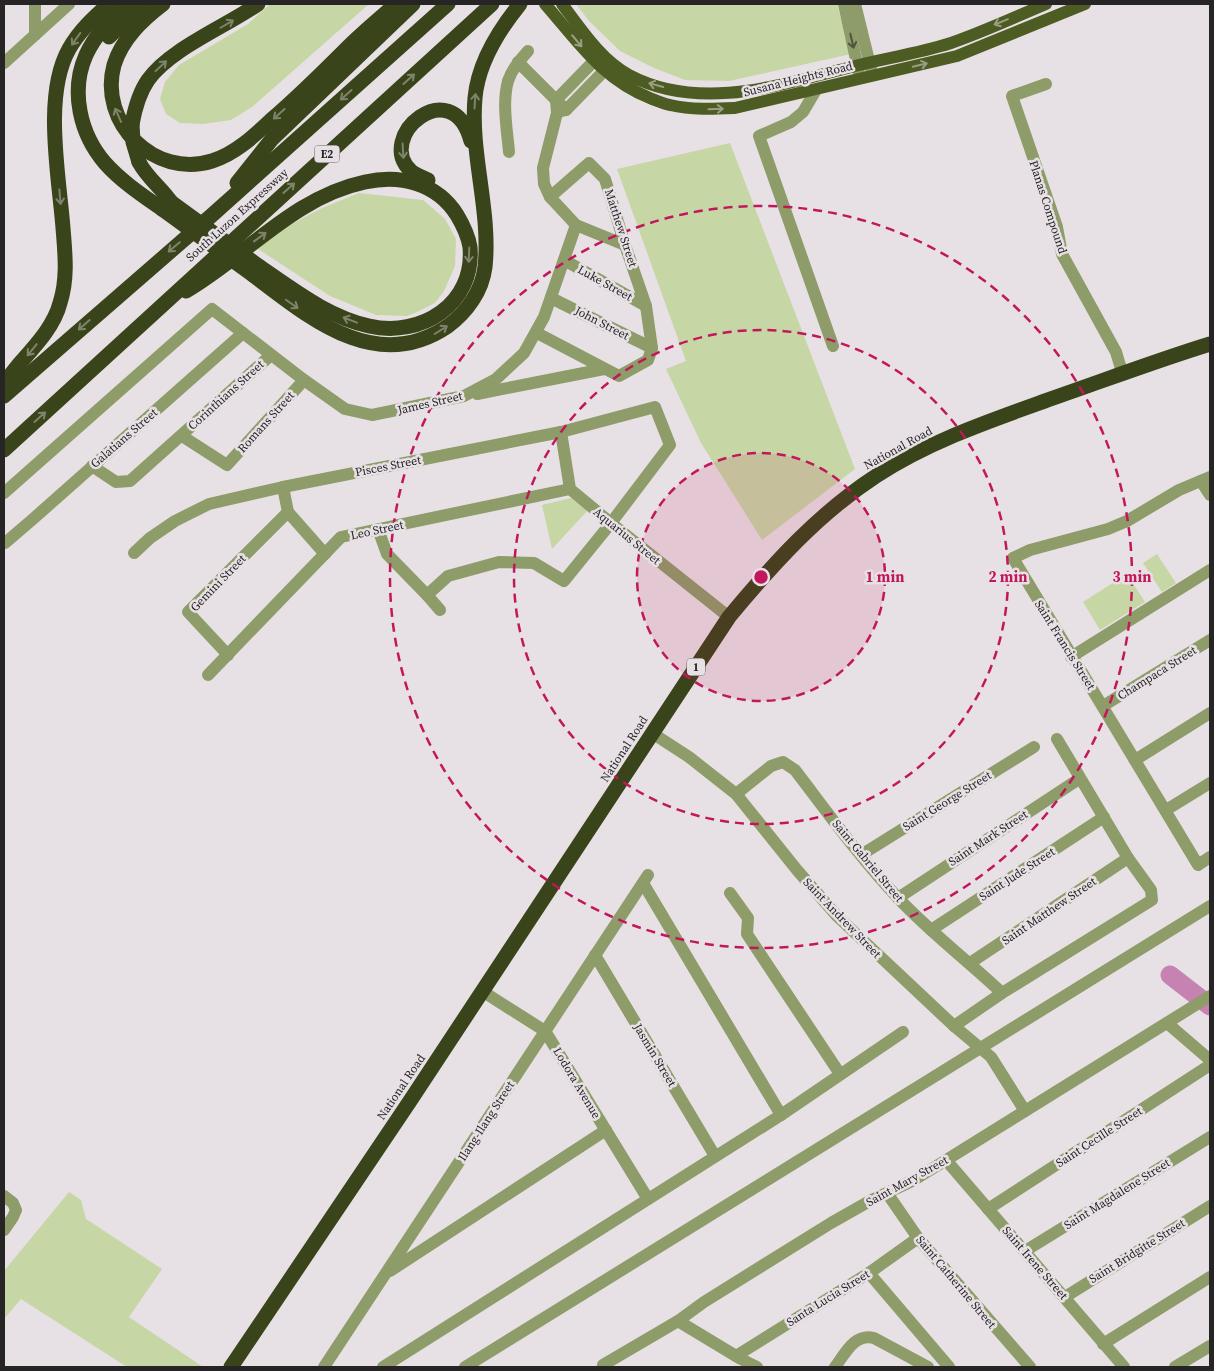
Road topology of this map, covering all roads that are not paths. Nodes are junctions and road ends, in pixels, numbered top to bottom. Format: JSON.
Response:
{"nodes":[{"id":1,"x":35,"y":4,"type":"edge"},
{"id":2,"x":69,"y":4,"type":"edge"},
{"id":3,"x":109,"y":4,"type":"edge"},
{"id":4,"x":127,"y":4,"type":"edge"},
{"id":5,"x":144,"y":4,"type":"edge"},
{"id":6,"x":163,"y":4,"type":"edge"},
{"id":7,"x":258,"y":4,"type":"edge"},
{"id":8,"x":413,"y":4,"type":"edge"},
{"id":9,"x":448,"y":4,"type":"edge"},
{"id":10,"x":492,"y":4,"type":"edge"},
{"id":11,"x":520,"y":4,"type":"edge"},
{"id":12,"x":545,"y":4,"type":"edge"},
{"id":13,"x":562,"y":4,"type":"edge"},
{"id":14,"x":848,"y":4,"type":"edge"},
{"id":15,"x":1046,"y":4,"type":"edge"},
{"id":16,"x":1085,"y":4,"type":"edge"},
{"id":17,"x":397,"y":10,"type":"edge"},
{"id":18,"x":36,"y":35,"type":"junction"},
{"id":19,"x":528,"y":51,"type":"dead end"},
{"id":20,"x":594,"y":61,"type":"junction"},
{"id":21,"x":518,"y":62,"type":"junction"},
{"id":22,"x":4,"y":63,"type":"edge"},
{"id":23,"x":865,"y":70,"type":"junction"},
{"id":24,"x":604,"y":71,"type":"junction"},
{"id":25,"x":1046,"y":84,"type":"dead end"},
{"id":26,"x":816,"y":90,"type":"junction"},
{"id":27,"x":560,"y":107,"type":"junction"},
{"id":28,"x":509,"y":152,"type":"dead end"},
{"id":29,"x":478,"y":167,"type":"junction"},
{"id":30,"x":550,"y":197,"type":"junction"},
{"id":31,"x":166,"y":205,"type":"junction"},
{"id":32,"x":211,"y":216,"type":"junction"},
{"id":33,"x":576,"y":225,"type":"junction"},
{"id":34,"x":464,"y":226,"type":"junction"},
{"id":35,"x":625,"y":245,"type":"junction"},
{"id":36,"x":564,"y":260,"type":"junction"},
{"id":37,"x":256,"y":271,"type":"junction"},
{"id":38,"x":551,"y":298,"type":"junction"},
{"id":39,"x":163,"y":304,"type":"junction"},
{"id":40,"x":646,"y":306,"type":"junction"},
{"id":41,"x":537,"y":332,"type":"junction"},
{"id":42,"x":243,"y":333,"type":"junction"},
{"id":43,"x":1210,"y":344,"type":"edge"},
{"id":44,"x":834,"y":346,"type":"dead end"},
{"id":45,"x":652,"y":348,"type":"junction"},
{"id":46,"x":271,"y":355,"type":"junction"},
{"id":47,"x":604,"y":369,"type":"junction"},
{"id":48,"x":1122,"y":372,"type":"junction"},
{"id":49,"x":304,"y":380,"type":"junction"},
{"id":50,"x":4,"y":383,"type":"edge"},
{"id":51,"x":4,"y":396,"type":"edge"},
{"id":52,"x":464,"y":396,"type":"junction"},
{"id":53,"x":561,"y":432,"type":"junction"},
{"id":54,"x":182,"y":436,"type":"junction"},
{"id":55,"x":4,"y":450,"type":"edge"},
{"id":56,"x":92,"y":466,"type":"junction"},
{"id":57,"x":1206,"y":479,"type":"edge"},
{"id":58,"x":283,"y":487,"type":"junction"},
{"id":59,"x":570,"y":489,"type":"junction"},
{"id":60,"x":4,"y":493,"type":"edge"},
{"id":61,"x":1210,"y":496,"type":"edge"},
{"id":62,"x":288,"y":512,"type":"junction"},
{"id":63,"x":611,"y":523,"type":"junction"},
{"id":64,"x":378,"y":530,"type":"junction"},
{"id":65,"x":4,"y":543,"type":"edge"},
{"id":66,"x":134,"y":553,"type":"dead end"},
{"id":67,"x":325,"y":554,"type":"junction"},
{"id":68,"x":1210,"y":570,"type":"edge"},
{"id":69,"x":428,"y":595,"type":"junction"},
{"id":70,"x":440,"y":610,"type":"dead end"},
{"id":71,"x":729,"y":617,"type":"junction"},
{"id":72,"x":1210,"y":640,"type":"edge"},
{"id":73,"x":228,"y":655,"type":"junction"},
{"id":74,"x":1071,"y":656,"type":"junction"},
{"id":75,"x":208,"y":676,"type":"dead end"},
{"id":76,"x":1103,"y":706,"type":"junction"},
{"id":77,"x":1210,"y":713,"type":"edge"},
{"id":78,"x":652,"y":733,"type":"junction"},
{"id":79,"x":1057,"y":740,"type":"dead end"},
{"id":80,"x":1034,"y":747,"type":"dead end"},
{"id":81,"x":1135,"y":760,"type":"junction"},
{"id":82,"x":1079,"y":779,"type":"junction"},
{"id":83,"x":1210,"y":783,"type":"edge"},
{"id":84,"x":736,"y":794,"type":"junction"},
{"id":85,"x":1166,"y":810,"type":"junction"},
{"id":86,"x":1104,"y":817,"type":"junction"},
{"id":87,"x":861,"y":855,"type":"junction"},
{"id":88,"x":1210,"y":857,"type":"edge"},
{"id":89,"x":1128,"y":858,"type":"junction"},
{"id":90,"x":730,"y":893,"type":"dead end"},
{"id":91,"x":898,"y":898,"type":"junction"},
{"id":92,"x":1210,"y":906,"type":"edge"},
{"id":93,"x":931,"y":930,"type":"junction"},
{"id":94,"x":595,"y":955,"type":"junction"},
{"id":95,"x":970,"y":963,"type":"junction"},
{"id":96,"x":482,"y":991,"type":"junction"},
{"id":97,"x":1002,"y":993,"type":"junction"},
{"id":98,"x":1210,"y":996,"type":"edge"},
{"id":99,"x":1167,"y":1023,"type":"junction"},
{"id":100,"x":954,"y":1026,"type":"junction"},
{"id":101,"x":545,"y":1031,"type":"junction"},
{"id":102,"x":903,"y":1032,"type":"dead end"},
{"id":103,"x":979,"y":1048,"type":"junction"},
{"id":104,"x":1210,"y":1060,"type":"edge"},
{"id":105,"x":1210,"y":1065,"type":"edge"},
{"id":106,"x":840,"y":1074,"type":"junction"},
{"id":107,"x":1025,"y":1111,"type":"junction"},
{"id":108,"x":781,"y":1115,"type":"junction"},
{"id":109,"x":606,"y":1130,"type":"junction"},
{"id":110,"x":1210,"y":1137,"type":"edge"},
{"id":111,"x":715,"y":1156,"type":"junction"},
{"id":112,"x":946,"y":1160,"type":"junction"},
{"id":113,"x":887,"y":1193,"type":"junction"},
{"id":114,"x":648,"y":1199,"type":"junction"},
{"id":115,"x":8,"y":1200,"type":"edge"},
{"id":116,"x":1210,"y":1206,"type":"edge"},
{"id":117,"x":988,"y":1209,"type":"junction"},
{"id":118,"x":4,"y":1230,"type":"edge"},
{"id":119,"x":414,"y":1232,"type":"junction"},
{"id":120,"x":918,"y":1238,"type":"junction"},
{"id":121,"x":427,"y":1246,"type":"junction"},
{"id":122,"x":1025,"y":1251,"type":"junction"},
{"id":123,"x":869,"y":1273,"type":"junction"},
{"id":124,"x":384,"y":1274,"type":"junction"},
{"id":125,"x":1210,"y":1278,"type":"edge"},
{"id":126,"x":1064,"y":1297,"type":"junction"},
{"id":127,"x":678,"y":1321,"type":"junction"},
{"id":128,"x":1103,"y":1344,"type":"junction"},
{"id":129,"x":1210,"y":1346,"type":"edge"},
{"id":130,"x":736,"y":1356,"type":"junction"},
{"id":131,"x":603,"y":1365,"type":"dead end"},
{"id":132,"x":231,"y":1367,"type":"edge"},
{"id":133,"x":324,"y":1367,"type":"edge"},
{"id":134,"x":383,"y":1367,"type":"edge"},
{"id":135,"x":466,"y":1367,"type":"edge"},
{"id":136,"x":757,"y":1367,"type":"edge"},
{"id":137,"x":835,"y":1367,"type":"edge"},
{"id":138,"x":928,"y":1367,"type":"edge"},
{"id":139,"x":949,"y":1367,"type":"edge"},
{"id":140,"x":1030,"y":1367,"type":"edge"},
{"id":141,"x":1124,"y":1367,"type":"edge"},
{"id":142,"x":1175,"y":1367,"type":"edge"}],
"edges":[{"from":1,"to":18,"type":"street"},
{"from":2,"to":18,"type":"street"},
{"from":3,"to":50,"type":"highway","one_way":true},
{"from":4,"to":31,"type":"highway"},
{"from":5,"to":31,"type":"highway"},
{"from":17,"to":6,"type":"highway","one_way":true},
{"from":31,"to":7,"type":"highway","one_way":true,"bridge":true},
{"from":8,"to":17,"type":"highway"},
{"from":9,"to":32,"type":"highway","name":"South Luzon Expressway","number":"E2","one_way":true},
{"from":39,"to":10,"type":"highway","name":"South Luzon Expressway","number":"E2","one_way":true},
{"from":29,"to":11,"type":"highway","one_way":true},
{"from":12,"to":20,"type":"main road","name":"Susana Heights Road","one_way":true},
{"from":23,"to":13,"type":"main road","name":"Susana Heights Road","one_way":true},
{"from":14,"to":23,"type":"street"},
{"from":15,"to":23,"type":"main road","name":"Susana Heights Road","one_way":true},
{"from":23,"to":16,"type":"main road","name":"Susana Heights Road","one_way":true},
{"from":17,"to":32,"type":"highway"},
{"from":18,"to":22,"type":"street"},
{"from":19,"to":21,"type":"street"},
{"from":20,"to":24,"type":"main road","name":"Susana Heights Road"},
{"from":20,"to":27,"type":"street"},
{"from":21,"to":27,"type":"street"},
{"from":21,"to":28,"type":"street"},
{"from":23,"to":26,"type":"main road","name":"Susana Heights Road"},
{"from":24,"to":26,"type":"main road","name":"Susana Heights Road","one_way":true},
{"from":24,"to":27,"type":"street"},
{"from":25,"to":48,"type":"street","name":"Planas Compound"},
{"from":26,"to":44,"type":"street"},
{"from":27,"to":30,"type":"street"},
{"from":29,"to":34,"type":"highway","one_way":true},
{"from":37,"to":29,"type":"highway","one_way":true},
{"from":30,"to":33,"type":"street"},
{"from":30,"to":35,"type":"street","name":"Matthew Street"},
{"from":31,"to":37,"type":"highway","bridge":true},
{"from":32,"to":51,"type":"highway","name":"South Luzon Expressway","number":"E2","one_way":true},
{"from":33,"to":35,"type":"street"},
{"from":33,"to":36,"type":"street","name":"James Street"},
{"from":34,"to":37,"type":"highway","one_way":true},
{"from":39,"to":34,"type":"highway","one_way":true},
{"from":35,"to":40,"type":"street","name":"Matthew Street"},
{"from":36,"to":38,"type":"street","name":"James Street"},
{"from":36,"to":40,"type":"street","name":"Luke Street"},
{"from":38,"to":41,"type":"street","name":"James Street"},
{"from":38,"to":45,"type":"street","name":"John Street"},
{"from":55,"to":39,"type":"highway","name":"South Luzon Expressway","number":"E2","one_way":true},
{"from":40,"to":45,"type":"street","name":"Matthew Street"},
{"from":41,"to":47,"type":"street"},
{"from":41,"to":52,"type":"street","name":"James Street"},
{"from":42,"to":46,"type":"street","name":"James Street"},
{"from":42,"to":56,"type":"street","name":"Galatians Street"},
{"from":42,"to":60,"type":"street","name":"James Street"},
{"from":43,"to":48,"type":"highway","name":"National Road","number":"1"},
{"from":45,"to":47,"type":"street"},
{"from":46,"to":49,"type":"street","name":"James Street"},
{"from":46,"to":54,"type":"street","name":"Corinthians Street"},
{"from":47,"to":52,"type":"street"},
{"from":48,"to":71,"type":"highway","name":"National Road","number":"1"},
{"from":49,"to":52,"type":"street","name":"James Street"},
{"from":49,"to":54,"type":"street","name":"Romans Street"},
{"from":53,"to":58,"type":"street","name":"Pisces Street"},
{"from":53,"to":59,"type":"street"},
{"from":53,"to":63,"type":"street","name":"Pisces Street"},
{"from":54,"to":56,"type":"street","name":"Corinthians Street"},
{"from":56,"to":65,"type":"street","name":"Galatians Street"},
{"from":57,"to":61,"type":"street"},
{"from":57,"to":74,"type":"street","name":"Saint Francis Street"},
{"from":58,"to":62,"type":"street"},
{"from":58,"to":66,"type":"street","name":"Pisces Street"},
{"from":59,"to":63,"type":"street","name":"Aquarius Street"},
{"from":59,"to":64,"type":"street","name":"Leo Street"},
{"from":62,"to":67,"type":"street"},
{"from":62,"to":73,"type":"street","name":"Gemini Street"},
{"from":63,"to":69,"type":"street"},
{"from":63,"to":71,"type":"street","name":"Aquarius Street"},
{"from":64,"to":67,"type":"street","name":"Leo Street"},
{"from":64,"to":69,"type":"street"},
{"from":67,"to":73,"type":"street","name":"Leo Street"},
{"from":68,"to":74,"type":"street"},
{"from":69,"to":70,"type":"street"},
{"from":71,"to":78,"type":"highway","name":"National Road","number":"1"},
{"from":72,"to":76,"type":"street","name":"Champaca Street"},
{"from":73,"to":75,"type":"street","name":"Leo Street"},
{"from":74,"to":76,"type":"street","name":"Saint Francis Street"},
{"from":76,"to":81,"type":"street","name":"Saint Francis Street"},
{"from":77,"to":81,"type":"street"},
{"from":78,"to":84,"type":"street","name":"Saint Andrew Street"},
{"from":78,"to":96,"type":"highway","name":"National Road","number":"1"},
{"from":79,"to":82,"type":"street"},
{"from":80,"to":87,"type":"street","name":"Saint George Street"},
{"from":81,"to":85,"type":"street","name":"Saint Francis Street"},
{"from":82,"to":86,"type":"street"},
{"from":82,"to":91,"type":"street","name":"Saint Mark Street"},
{"from":83,"to":85,"type":"street"},
{"from":84,"to":87,"type":"street","name":"Saint Gabriel Street"},
{"from":84,"to":100,"type":"street","name":"Saint Andrew Street"},
{"from":85,"to":88,"type":"street","name":"Saint Francis Street"},
{"from":86,"to":89,"type":"street"},
{"from":86,"to":93,"type":"street","name":"Saint Jude Street"},
{"from":87,"to":91,"type":"street","name":"Saint Gabriel Street"},
{"from":89,"to":95,"type":"street","name":"Saint Matthew Street"},
{"from":89,"to":97,"type":"street"},
{"from":90,"to":106,"type":"street"},
{"from":91,"to":93,"type":"street","name":"Saint Gabriel Street"},
{"from":92,"to":103,"type":"street"},
{"from":93,"to":95,"type":"street","name":"Saint Gabriel Street"},
{"from":94,"to":101,"type":"street","name":"Ilang-Ilang Street"},
{"from":94,"to":108,"type":"street","name":"Ilang-Ilang Street"},
{"from":94,"to":111,"type":"street","name":"Jasmin Street"},
{"from":95,"to":97,"type":"street","name":"Saint Gabriel Street"},
{"from":96,"to":101,"type":"street","name":"Lodora Avenue"},
{"from":96,"to":132,"type":"highway","name":"National Road","number":"1"},
{"from":97,"to":100,"type":"street"},
{"from":98,"to":99,"type":"street","name":"Saint Mary Street"},
{"from":99,"to":104,"type":"street"},
{"from":99,"to":107,"type":"street","name":"Saint Mary Street"},
{"from":100,"to":103,"type":"street","name":"Saint Andrew Street"},
{"from":101,"to":109,"type":"street","name":"Lodora Avenue"},
{"from":101,"to":119,"type":"street","name":"Ilang-Ilang Street"},
{"from":102,"to":106,"type":"street"},
{"from":103,"to":107,"type":"street","name":"Saint Andrew Street"},
{"from":103,"to":135,"type":"street"},
{"from":105,"to":117,"type":"street","name":"Saint Cecille Street"},
{"from":106,"to":108,"type":"street"},
{"from":107,"to":112,"type":"street","name":"Saint Mary Street"},
{"from":108,"to":111,"type":"street"},
{"from":109,"to":114,"type":"street","name":"Lodora Avenue"},
{"from":109,"to":121,"type":"street"},
{"from":110,"to":122,"type":"street","name":"Saint Magdalene Street"},
{"from":111,"to":114,"type":"street"},
{"from":112,"to":113,"type":"street","name":"Saint Mary Street"},
{"from":112,"to":117,"type":"street","name":"Saint Irene Street"},
{"from":113,"to":120,"type":"street","name":"Saint Catherine Street"},
{"from":113,"to":127,"type":"street","name":"Saint Mary Street"},
{"from":114,"to":134,"type":"street"},
{"from":115,"to":118,"type":"street"},
{"from":116,"to":126,"type":"street","name":"Saint Bridgitte Street"},
{"from":117,"to":122,"type":"street","name":"Saint Irene Street"},
{"from":119,"to":121,"type":"street"},
{"from":119,"to":124,"type":"street","name":"Ilang-Ilang Street"},
{"from":120,"to":123,"type":"street","name":"Santa Lucia Street"},
{"from":120,"to":140,"type":"street","name":"Saint Catherine Street"},
{"from":121,"to":124,"type":"street"},
{"from":122,"to":126,"type":"street","name":"Saint Irene Street"},
{"from":123,"to":130,"type":"street","name":"Santa Lucia Street"},
{"from":123,"to":139,"type":"street"},
{"from":124,"to":133,"type":"street","name":"Ilang-Ilang Street"},
{"from":125,"to":128,"type":"street"},
{"from":126,"to":128,"type":"street","name":"Saint Irene Street"},
{"from":127,"to":130,"type":"street"},
{"from":127,"to":131,"type":"street","name":"Saint Mary Street"},
{"from":128,"to":141,"type":"street","name":"Saint Irene Street"},
{"from":129,"to":142,"type":"street"},
{"from":130,"to":136,"type":"street"},
{"from":137,"to":138,"type":"street"}]}
